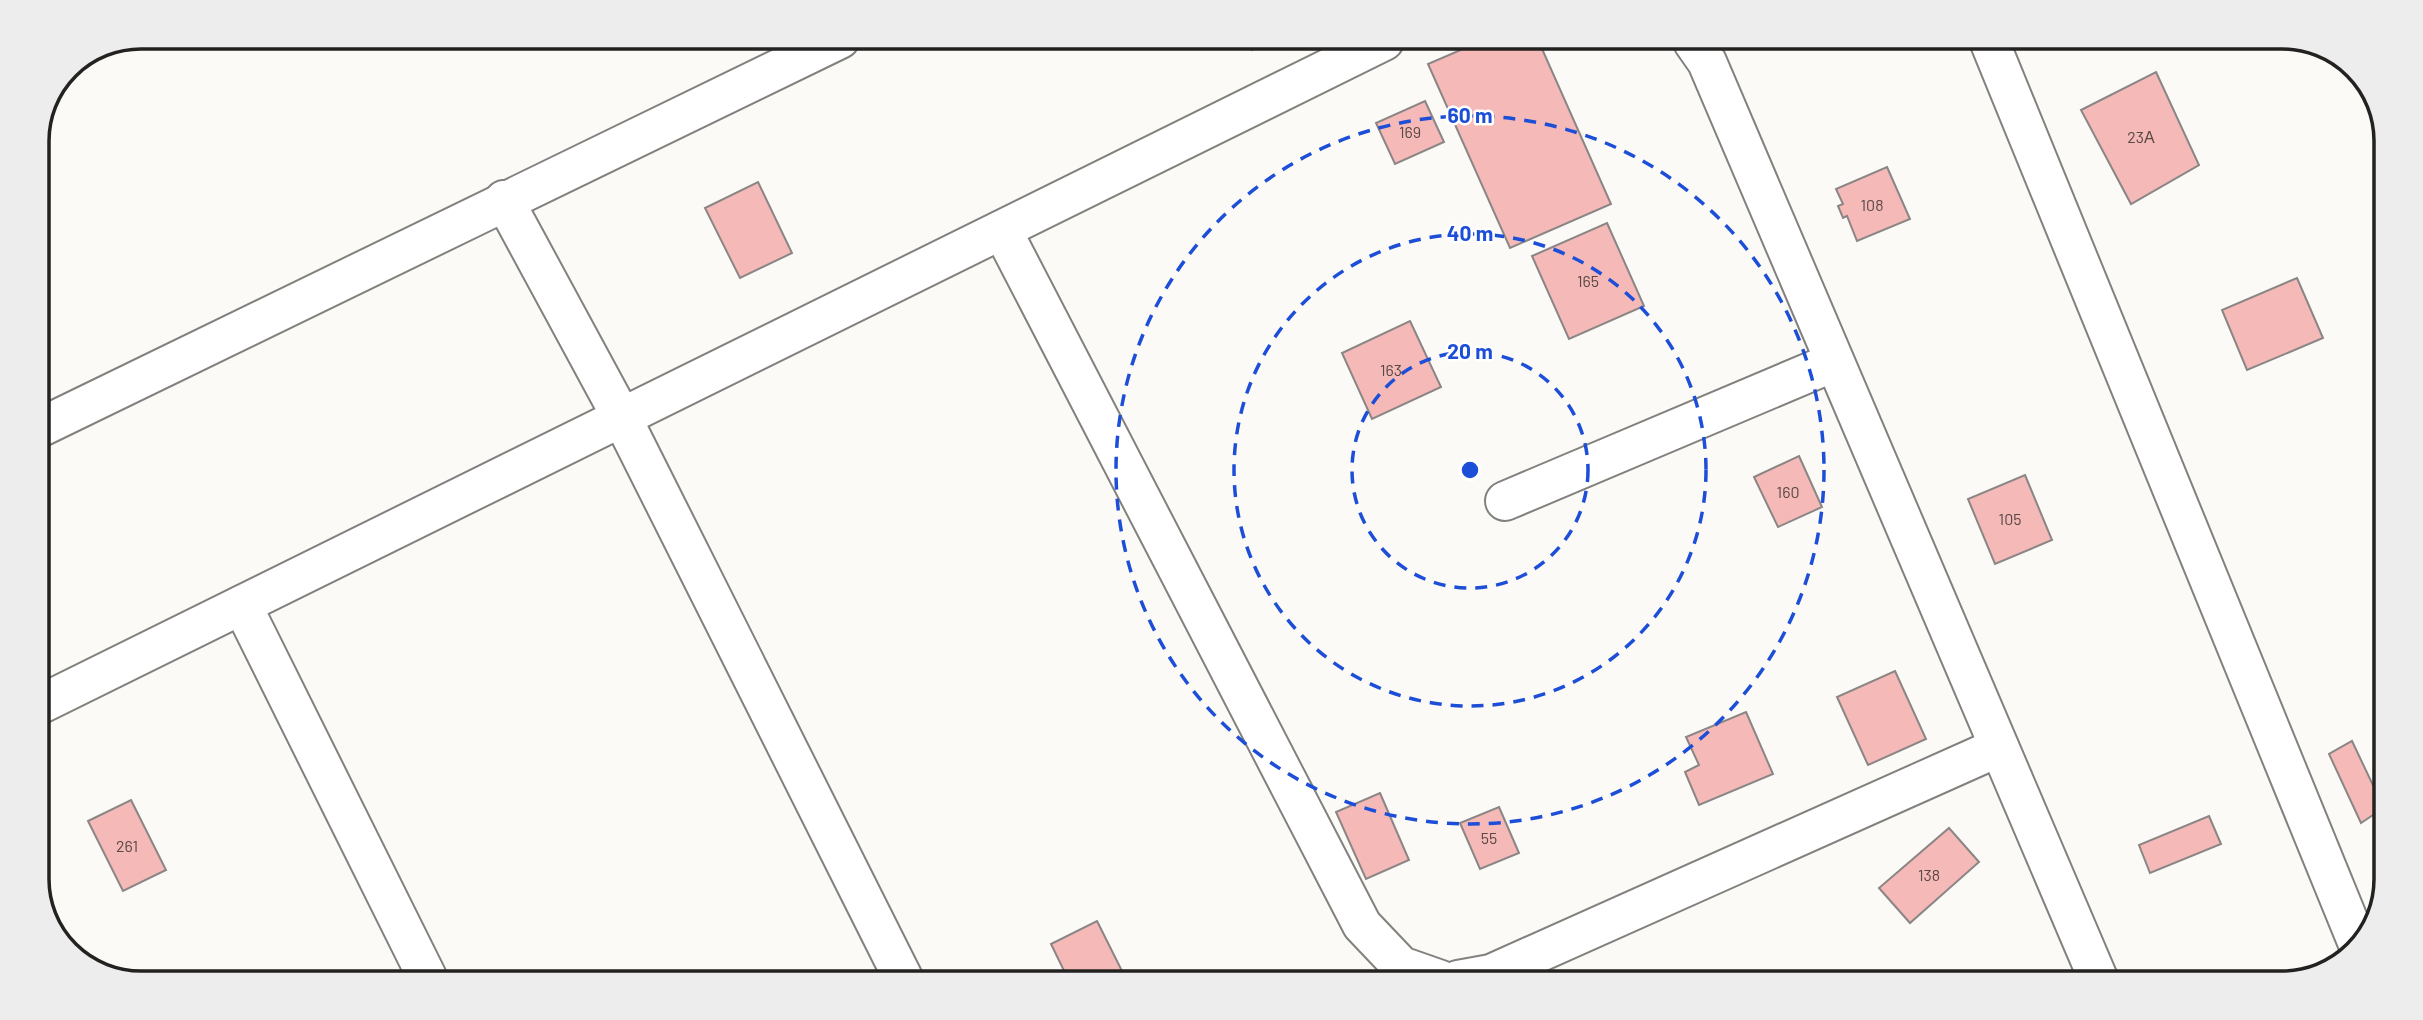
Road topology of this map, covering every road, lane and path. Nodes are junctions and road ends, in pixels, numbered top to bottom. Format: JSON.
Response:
{"nodes":[{"id":1,"x":819,"y":49,"type":"edge"},
{"id":2,"x":1368,"y":49,"type":"edge"},
{"id":3,"x":1698,"y":49,"type":"edge"},
{"id":4,"x":1992,"y":49,"type":"edge"},
{"id":5,"x":503,"y":200,"type":"junction"},
{"id":6,"x":1002,"y":230,"type":"junction"},
{"id":7,"x":1834,"y":362,"type":"junction"},
{"id":8,"x":622,"y":418,"type":"junction"},
{"id":9,"x":49,"y":423,"type":"edge"},
{"id":10,"x":1506,"y":501,"type":"dead end"},
{"id":11,"x":242,"y":605,"type":"junction"},
{"id":12,"x":49,"y":700,"type":"edge"},
{"id":13,"x":1999,"y":747,"type":"junction"},
{"id":14,"x":2354,"y":935,"type":"edge"},
{"id":15,"x":424,"y":971,"type":"edge"},
{"id":16,"x":900,"y":971,"type":"edge"},
{"id":17,"x":1415,"y":971,"type":"edge"},
{"id":18,"x":1498,"y":971,"type":"edge"},
{"id":19,"x":2095,"y":971,"type":"edge"}],
"edges":[{"from":1,"to":5,"type":"street"},
{"from":2,"to":6,"type":"street"},
{"from":3,"to":7,"type":"street"},
{"from":4,"to":14,"type":"street"},
{"from":5,"to":8,"type":"street"},
{"from":5,"to":9,"type":"street"},
{"from":6,"to":8,"type":"street"},
{"from":6,"to":17,"type":"street"},
{"from":7,"to":10,"type":"street"},
{"from":7,"to":13,"type":"street"},
{"from":8,"to":11,"type":"street"},
{"from":8,"to":16,"type":"street"},
{"from":11,"to":12,"type":"street"},
{"from":11,"to":15,"type":"street"},
{"from":13,"to":18,"type":"street"},
{"from":13,"to":19,"type":"street"}]}
